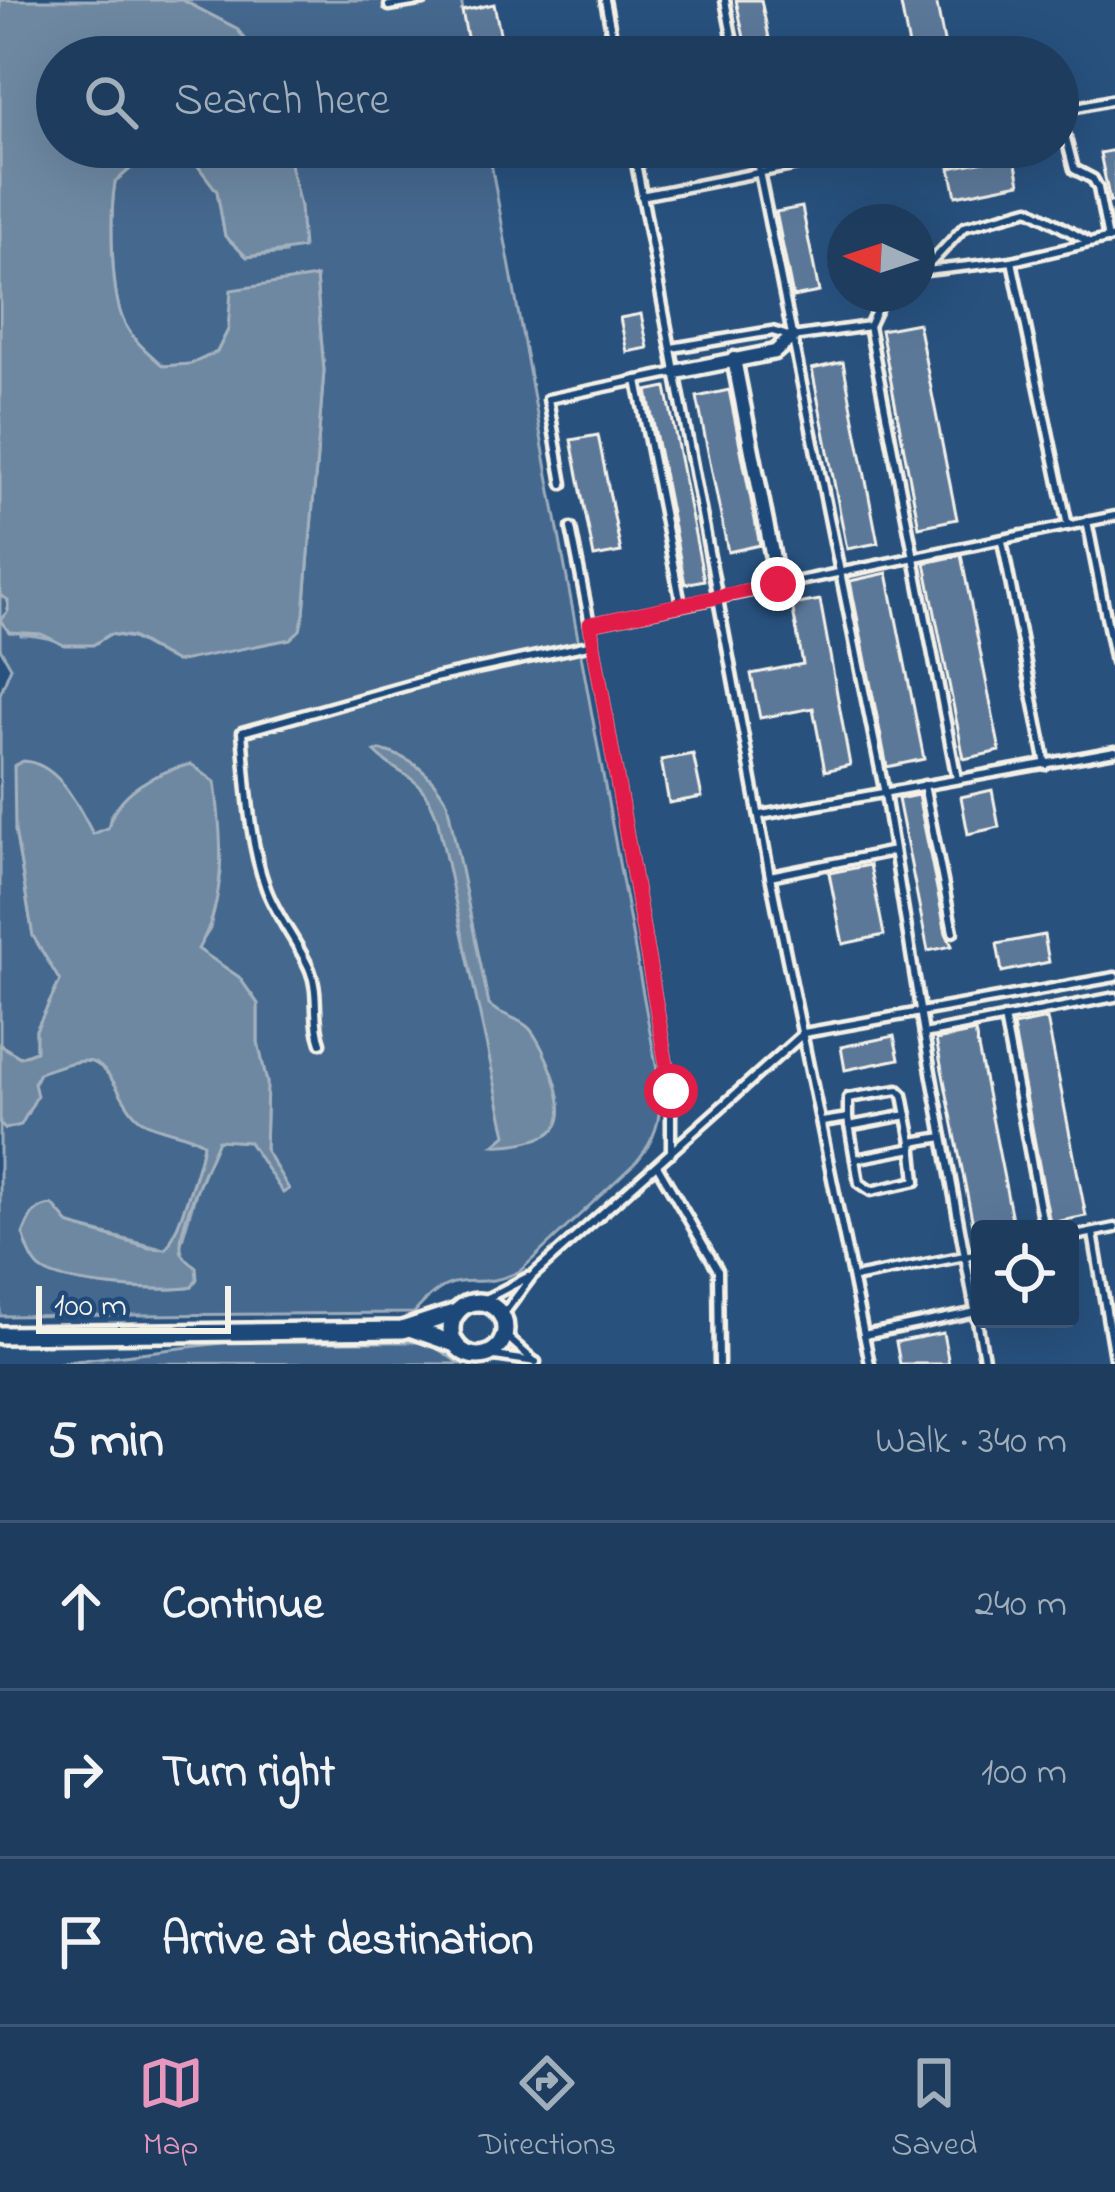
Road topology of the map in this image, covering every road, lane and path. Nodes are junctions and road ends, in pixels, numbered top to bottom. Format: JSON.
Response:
{"nodes":[{"id":1,"x":424,"y":0,"type":"edge"},
{"id":2,"x":605,"y":0,"type":"edge"},
{"id":3,"x":725,"y":0,"type":"edge"},
{"id":4,"x":388,"y":6,"type":"dead end"},
{"id":5,"x":612,"y":36,"type":"edge"},
{"id":6,"x":732,"y":36,"type":"edge"},
{"id":7,"x":1115,"y":99,"type":"edge"},
{"id":8,"x":1079,"y":107,"type":"edge"},
{"id":9,"x":636,"y":168,"type":"edge"},
{"id":10,"x":759,"y":168,"type":"edge"},
{"id":11,"x":785,"y":168,"type":"edge"},
{"id":12,"x":1074,"y":168,"type":"edge"},
{"id":13,"x":760,"y":173,"type":"junction"},
{"id":14,"x":641,"y":196,"type":"junction"},
{"id":15,"x":1112,"y":238,"type":"edge"},
{"id":16,"x":1093,"y":244,"type":"junction"},
{"id":17,"x":935,"y":256,"type":"edge"},
{"id":18,"x":1012,"y":261,"type":"junction"},
{"id":19,"x":935,"y":269,"type":"edge"},
{"id":20,"x":876,"y":312,"type":"edge"},
{"id":21,"x":869,"y":326,"type":"junction"},
{"id":22,"x":792,"y":337,"type":"junction"},
{"id":23,"x":672,"y":348,"type":"junction"},
{"id":24,"x":734,"y":359,"type":"junction"},
{"id":25,"x":676,"y":372,"type":"junction"},
{"id":26,"x":637,"y":380,"type":"junction"},
{"id":27,"x":563,"y":484,"type":"dead end"},
{"id":28,"x":1115,"y":516,"type":"edge"},
{"id":29,"x":1087,"y":521,"type":"junction"},
{"id":30,"x":1068,"y":526,"type":"junction"},
{"id":31,"x":571,"y":528,"type":"dead end"},
{"id":32,"x":1002,"y":541,"type":"junction"},
{"id":33,"x":916,"y":556,"type":"junction"},
{"id":34,"x":840,"y":572,"type":"junction"},
{"id":35,"x":778,"y":584,"type":"junction"},
{"id":36,"x":718,"y":596,"type":"junction"},
{"id":37,"x":681,"y":604,"type":"junction"},
{"id":38,"x":590,"y":624,"type":"junction"},
{"id":39,"x":593,"y":644,"type":"junction"},
{"id":40,"x":1115,"y":662,"type":"edge"},
{"id":41,"x":1115,"y":751,"type":"edge"},
{"id":42,"x":1046,"y":764,"type":"junction"},
{"id":43,"x":957,"y":779,"type":"junction"},
{"id":44,"x":924,"y":785,"type":"junction"},
{"id":45,"x":885,"y":794,"type":"junction"},
{"id":46,"x":761,"y":815,"type":"junction"},
{"id":47,"x":894,"y":851,"type":"junction"},
{"id":48,"x":770,"y":876,"type":"junction"},
{"id":49,"x":953,"y":932,"type":"dead end"},
{"id":50,"x":1115,"y":976,"type":"edge"},
{"id":51,"x":1115,"y":998,"type":"edge"},
{"id":52,"x":920,"y":1010,"type":"junction"},
{"id":53,"x":1004,"y":1018,"type":"junction"},
{"id":54,"x":804,"y":1034,"type":"junction"},
{"id":55,"x":924,"y":1034,"type":"junction"},
{"id":56,"x":321,"y":1043,"type":"dead end"},
{"id":57,"x":907,"y":1115,"type":"junction"},
{"id":58,"x":822,"y":1122,"type":"junction"},
{"id":59,"x":849,"y":1122,"type":"junction"},
{"id":60,"x":943,"y":1137,"type":"junction"},
{"id":61,"x":912,"y":1145,"type":"junction"},
{"id":62,"x":670,"y":1153,"type":"junction"},
{"id":63,"x":855,"y":1159,"type":"junction"},
{"id":64,"x":657,"y":1165,"type":"junction"},
{"id":65,"x":1042,"y":1220,"type":"edge"},
{"id":66,"x":1115,"y":1228,"type":"edge"},
{"id":67,"x":1093,"y":1233,"type":"junction"},
{"id":68,"x":1079,"y":1235,"type":"edge"},
{"id":69,"x":971,"y":1255,"type":"edge"},
{"id":70,"x":966,"y":1256,"type":"junction"},
{"id":71,"x":532,"y":1276,"type":"junction"},
{"id":72,"x":854,"y":1278,"type":"junction"},
{"id":73,"x":971,"y":1284,"type":"edge"},
{"id":74,"x":480,"y":1302,"type":"junction"},
{"id":75,"x":458,"y":1312,"type":"junction"},
{"id":76,"x":971,"y":1313,"type":"edge"},
{"id":77,"x":502,"y":1316,"type":"junction"},
{"id":78,"x":979,"y":1328,"type":"edge"},
{"id":79,"x":412,"y":1329,"type":"junction"},
{"id":80,"x":0,"y":1334,"type":"edge"},
{"id":81,"x":506,"y":1335,"type":"junction"},
{"id":82,"x":864,"y":1335,"type":"junction"},
{"id":83,"x":455,"y":1344,"type":"junction"},
{"id":84,"x":488,"y":1355,"type":"junction"},
{"id":85,"x":537,"y":1363,"type":"edge"},
{"id":86,"x":719,"y":1364,"type":"edge"},
{"id":87,"x":869,"y":1364,"type":"edge"},
{"id":88,"x":986,"y":1364,"type":"edge"},
{"id":89,"x":1115,"y":1364,"type":"edge"}],
"edges":[{"from":1,"to":4,"type":"lane"},
{"from":2,"to":5,"type":"lane"},
{"from":3,"to":6,"type":"lane"},
{"from":7,"to":8,"type":"lane"},
{"from":9,"to":14,"type":"lane"},
{"from":10,"to":13,"type":"lane"},
{"from":11,"to":13,"type":"lane"},
{"from":12,"to":15,"type":"lane"},
{"from":13,"to":14,"type":"lane"},
{"from":13,"to":22,"type":"lane"},
{"from":14,"to":23,"type":"lane"},
{"from":15,"to":16,"type":"lane"},
{"from":16,"to":17,"type":"lane"},
{"from":16,"to":18,"type":"lane"},
{"from":18,"to":19,"type":"lane"},
{"from":18,"to":30,"type":"lane"},
{"from":20,"to":21,"type":"lane"},
{"from":21,"to":22,"type":"lane"},
{"from":21,"to":33,"type":"lane"},
{"from":22,"to":23,"type":"lane"},
{"from":22,"to":24,"type":"street"},
{"from":22,"to":34,"type":"lane"},
{"from":23,"to":25,"type":"lane"},
{"from":24,"to":25,"type":"street"},
{"from":24,"to":35,"type":"street"},
{"from":25,"to":26,"type":"lane"},
{"from":25,"to":36,"type":"lane"},
{"from":26,"to":27,"type":"lane"},
{"from":26,"to":37,"type":"lane"},
{"from":28,"to":29,"type":"lane"},
{"from":29,"to":30,"type":"lane"},
{"from":29,"to":40,"type":"lane"},
{"from":30,"to":32,"type":"lane"},
{"from":31,"to":38,"type":"lane"},
{"from":32,"to":33,"type":"lane"},
{"from":32,"to":42,"type":"lane"},
{"from":33,"to":34,"type":"lane"},
{"from":33,"to":43,"type":"lane"},
{"from":34,"to":35,"type":"lane"},
{"from":34,"to":45,"type":"lane"},
{"from":35,"to":36,"type":"lane"},
{"from":36,"to":37,"type":"lane"},
{"from":36,"to":46,"type":"lane"},
{"from":37,"to":38,"type":"lane"},
{"from":38,"to":39,"type":"lane"},
{"from":39,"to":56,"type":"lane"},
{"from":39,"to":62,"type":"lane"},
{"from":41,"to":42,"type":"lane"},
{"from":42,"to":43,"type":"lane"},
{"from":43,"to":44,"type":"lane"},
{"from":44,"to":45,"type":"lane"},
{"from":44,"to":49,"type":"lane"},
{"from":45,"to":46,"type":"lane"},
{"from":45,"to":47,"type":"lane"},
{"from":46,"to":48,"type":"lane"},
{"from":47,"to":48,"type":"lane"},
{"from":47,"to":52,"type":"lane"},
{"from":48,"to":54,"type":"lane"},
{"from":50,"to":52,"type":"lane"},
{"from":51,"to":53,"type":"lane"},
{"from":52,"to":54,"type":"lane"},
{"from":52,"to":55,"type":"lane"},
{"from":53,"to":55,"type":"lane"},
{"from":53,"to":65,"type":"lane"},
{"from":54,"to":58,"type":"lane"},
{"from":54,"to":62,"type":"lane"},
{"from":55,"to":60,"type":"lane"},
{"from":57,"to":59,"type":"lane"},
{"from":57,"to":59,"type":"lane"},
{"from":57,"to":61,"type":"lane"},
{"from":58,"to":59,"type":"lane"},
{"from":58,"to":72,"type":"lane"},
{"from":59,"to":63,"type":"lane"},
{"from":60,"to":61,"type":"lane"},
{"from":60,"to":70,"type":"lane"},
{"from":61,"to":63,"type":"lane"},
{"from":61,"to":63,"type":"lane"},
{"from":62,"to":64,"type":"lane"},
{"from":64,"to":71,"type":"lane"},
{"from":64,"to":86,"type":"lane"},
{"from":66,"to":67,"type":"lane"},
{"from":67,"to":68,"type":"lane"},
{"from":67,"to":89,"type":"lane"},
{"from":69,"to":70,"type":"lane"},
{"from":70,"to":72,"type":"lane"},
{"from":70,"to":73,"type":"lane"},
{"from":71,"to":74,"type":"lane"},
{"from":71,"to":77,"type":"lane"},
{"from":72,"to":82,"type":"lane"},
{"from":74,"to":75,"type":"street"},
{"from":74,"to":77,"type":"street"},
{"from":75,"to":79,"type":"street"},
{"from":75,"to":83,"type":"street"},
{"from":76,"to":82,"type":"lane"},
{"from":77,"to":81,"type":"street"},
{"from":78,"to":88,"type":"lane"},
{"from":79,"to":80,"type":"street"},
{"from":79,"to":83,"type":"street"},
{"from":81,"to":84,"type":"street"},
{"from":81,"to":85,"type":"lane"},
{"from":82,"to":87,"type":"lane"},
{"from":83,"to":84,"type":"street"},
{"from":84,"to":85,"type":"lane"}]}
